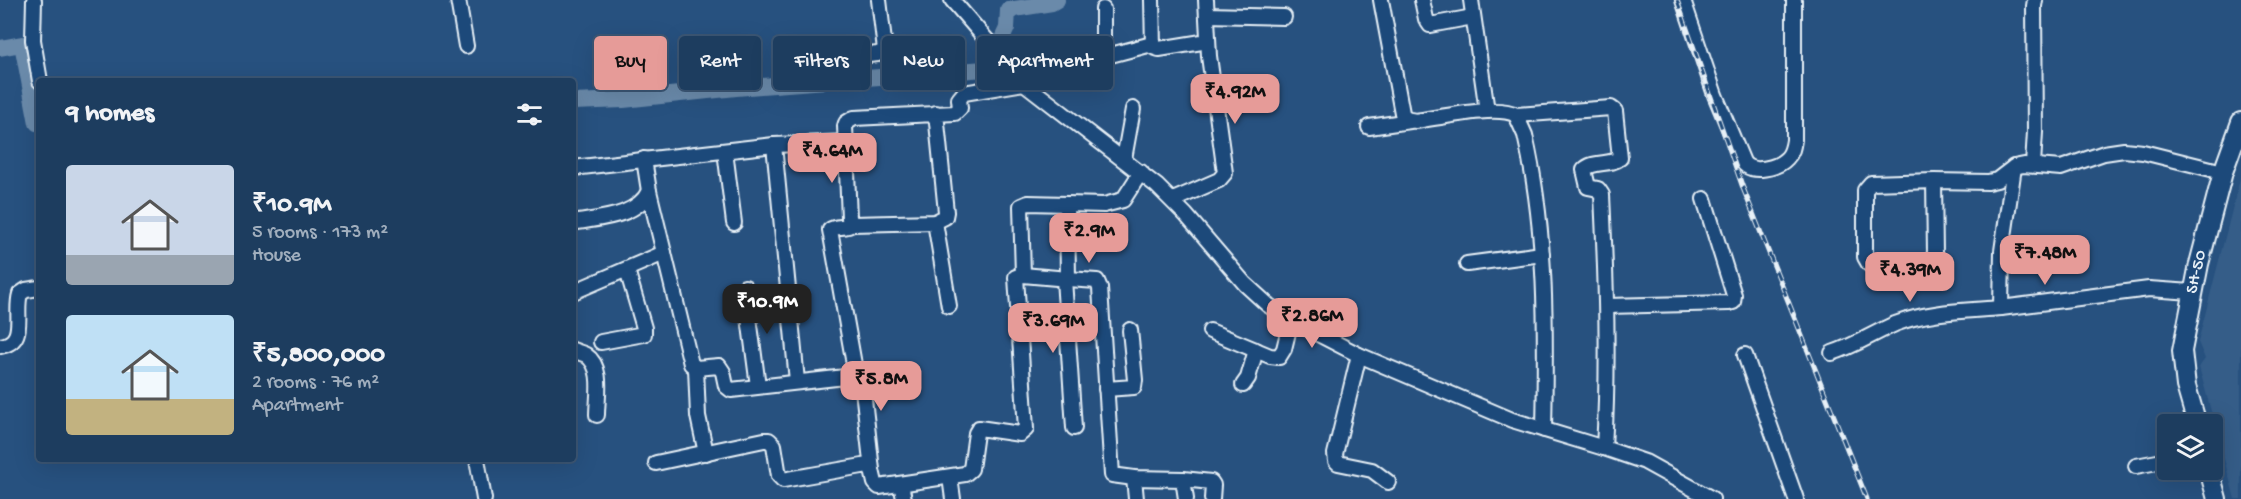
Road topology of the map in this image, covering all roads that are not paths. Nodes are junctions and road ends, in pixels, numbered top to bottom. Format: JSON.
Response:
{"nodes":[{"id":1,"x":34,"y":0,"type":"edge"},
{"id":2,"x":458,"y":0,"type":"edge"},
{"id":3,"x":879,"y":0,"type":"edge"},
{"id":4,"x":952,"y":0,"type":"edge"},
{"id":5,"x":1152,"y":0,"type":"edge"},
{"id":6,"x":1206,"y":0,"type":"edge"},
{"id":7,"x":1381,"y":0,"type":"edge"},
{"id":8,"x":1422,"y":0,"type":"edge"},
{"id":9,"x":1471,"y":0,"type":"edge"},
{"id":10,"x":1683,"y":0,"type":"edge"},
{"id":11,"x":1794,"y":0,"type":"edge"},
{"id":12,"x":2035,"y":0,"type":"edge"},
{"id":13,"x":1103,"y":9,"type":"dead end"},
{"id":14,"x":1207,"y":15,"type":"junction"},
{"id":15,"x":1284,"y":17,"type":"dead end"},
{"id":16,"x":1473,"y":17,"type":"junction"},
{"id":17,"x":983,"y":36,"type":"edge"},
{"id":18,"x":1103,"y":36,"type":"edge"},
{"id":19,"x":1208,"y":42,"type":"junction"},
{"id":20,"x":1152,"y":44,"type":"junction"},
{"id":21,"x":466,"y":46,"type":"dead end"},
{"id":22,"x":1113,"y":54,"type":"edge"},
{"id":23,"x":870,"y":55,"type":"edge"},
{"id":24,"x":39,"y":78,"type":"edge"},
{"id":25,"x":982,"y":90,"type":"edge"},
{"id":26,"x":1033,"y":90,"type":"edge"},
{"id":27,"x":1133,"y":109,"type":"dead end"},
{"id":28,"x":1487,"y":111,"type":"junction"},
{"id":29,"x":936,"y":113,"type":"junction"},
{"id":30,"x":1516,"y":115,"type":"junction"},
{"id":31,"x":1410,"y":122,"type":"junction"},
{"id":32,"x":2241,"y":122,"type":"edge"},
{"id":33,"x":1369,"y":127,"type":"dead end"},
{"id":34,"x":846,"y":142,"type":"junction"},
{"id":35,"x":774,"y":145,"type":"junction"},
{"id":36,"x":725,"y":151,"type":"junction"},
{"id":37,"x":644,"y":159,"type":"junction"},
{"id":38,"x":1124,"y":159,"type":"junction"},
{"id":39,"x":2033,"y":164,"type":"junction"},
{"id":40,"x":2014,"y":167,"type":"junction"},
{"id":41,"x":576,"y":168,"type":"edge"},
{"id":42,"x":1141,"y":172,"type":"junction"},
{"id":43,"x":2223,"y":172,"type":"junction"},
{"id":44,"x":1934,"y":181,"type":"junction"},
{"id":45,"x":649,"y":191,"type":"junction"},
{"id":46,"x":1704,"y":199,"type":"dead end"},
{"id":47,"x":1173,"y":200,"type":"junction"},
{"id":48,"x":1067,"y":204,"type":"junction"},
{"id":49,"x":576,"y":222,"type":"edge"},
{"id":50,"x":935,"y":222,"type":"junction"},
{"id":51,"x":734,"y":223,"type":"dead end"},
{"id":52,"x":852,"y":224,"type":"junction"},
{"id":53,"x":664,"y":253,"type":"junction"},
{"id":54,"x":1542,"y":254,"type":"junction"},
{"id":55,"x":1467,"y":264,"type":"dead end"},
{"id":56,"x":627,"y":270,"type":"junction"},
{"id":57,"x":1023,"y":275,"type":"junction"},
{"id":58,"x":1066,"y":279,"type":"junction"},
{"id":59,"x":745,"y":287,"type":"dead end"},
{"id":60,"x":36,"y":288,"type":"edge"},
{"id":61,"x":576,"y":291,"type":"edge"},
{"id":62,"x":2192,"y":292,"type":"junction"},
{"id":63,"x":949,"y":306,"type":"dead end"},
{"id":64,"x":1607,"y":306,"type":"junction"},
{"id":65,"x":2001,"y":308,"type":"junction"},
{"id":66,"x":1291,"y":320,"type":"junction"},
{"id":67,"x":1130,"y":330,"type":"dead end"},
{"id":68,"x":1210,"y":331,"type":"dead end"},
{"id":69,"x":601,"y":342,"type":"dead end"},
{"id":70,"x":0,"y":346,"type":"edge"},
{"id":71,"x":1256,"y":350,"type":"junction"},
{"id":72,"x":576,"y":351,"type":"edge"},
{"id":73,"x":1832,"y":353,"type":"dead end"},
{"id":74,"x":1359,"y":355,"type":"junction"},
{"id":75,"x":1745,"y":355,"type":"dead end"},
{"id":76,"x":696,"y":368,"type":"junction"},
{"id":77,"x":855,"y":373,"type":"junction"},
{"id":78,"x":797,"y":381,"type":"junction"},
{"id":79,"x":759,"y":386,"type":"junction"},
{"id":80,"x":1243,"y":386,"type":"dead end"},
{"id":81,"x":1106,"y":389,"type":"junction"},
{"id":82,"x":2194,"y":414,"type":"edge"},
{"id":83,"x":597,"y":415,"type":"dead end"},
{"id":84,"x":1074,"y":428,"type":"dead end"},
{"id":85,"x":1544,"y":430,"type":"junction"},
{"id":86,"x":1604,"y":448,"type":"junction"},
{"id":87,"x":706,"y":453,"type":"junction"},
{"id":88,"x":478,"y":462,"type":"edge"},
{"id":89,"x":2157,"y":462,"type":"edge"},
{"id":90,"x":656,"y":463,"type":"dead end"},
{"id":91,"x":2136,"y":466,"type":"dead end"},
{"id":92,"x":872,"y":470,"type":"junction"},
{"id":93,"x":950,"y":477,"type":"junction"},
{"id":94,"x":1134,"y":478,"type":"junction"},
{"id":95,"x":1183,"y":479,"type":"junction"},
{"id":96,"x":2212,"y":480,"type":"edge"},
{"id":97,"x":1388,"y":483,"type":"dead end"},
{"id":98,"x":901,"y":484,"type":"junction"},
{"id":99,"x":484,"y":499,"type":"edge"},
{"id":100,"x":904,"y":499,"type":"edge"},
{"id":101,"x":953,"y":499,"type":"edge"},
{"id":102,"x":1136,"y":499,"type":"edge"},
{"id":103,"x":1186,"y":499,"type":"edge"},
{"id":104,"x":1212,"y":499,"type":"edge"},
{"id":105,"x":1712,"y":499,"type":"edge"},
{"id":106,"x":1796,"y":499,"type":"edge"},
{"id":107,"x":2217,"y":499,"type":"edge"}],
"edges":[{"from":1,"to":24,"type":"street"},
{"from":2,"to":21,"type":"street"},
{"from":3,"to":23,"type":"street"},
{"from":4,"to":17,"type":"street"},
{"from":5,"to":20,"type":"street"},
{"from":6,"to":14,"type":"street"},
{"from":7,"to":31,"type":"street"},
{"from":8,"to":16,"type":"street"},
{"from":9,"to":16,"type":"street"},
{"from":10,"to":11,"type":"street"},
{"from":12,"to":39,"type":"street"},
{"from":13,"to":18,"type":"street"},
{"from":14,"to":15,"type":"street"},
{"from":14,"to":19,"type":"street"},
{"from":16,"to":28,"type":"street"},
{"from":19,"to":20,"type":"street"},
{"from":19,"to":47,"type":"street"},
{"from":20,"to":22,"type":"street"},
{"from":25,"to":29,"type":"street"},
{"from":26,"to":38,"type":"street"},
{"from":27,"to":38,"type":"street"},
{"from":28,"to":30,"type":"street"},
{"from":28,"to":31,"type":"street"},
{"from":29,"to":34,"type":"street"},
{"from":29,"to":50,"type":"street"},
{"from":30,"to":54,"type":"street"},
{"from":30,"to":64,"type":"street"},
{"from":31,"to":33,"type":"street"},
{"from":32,"to":43,"type":"main road","name":"SH-50"},
{"from":34,"to":35,"type":"street"},
{"from":34,"to":52,"type":"street"},
{"from":35,"to":36,"type":"street"},
{"from":35,"to":78,"type":"street"},
{"from":36,"to":37,"type":"street"},
{"from":36,"to":51,"type":"street"},
{"from":37,"to":41,"type":"street"},
{"from":37,"to":45,"type":"street"},
{"from":38,"to":42,"type":"street"},
{"from":39,"to":40,"type":"street"},
{"from":39,"to":43,"type":"street"},
{"from":40,"to":44,"type":"street"},
{"from":40,"to":65,"type":"street"},
{"from":42,"to":47,"type":"street"},
{"from":42,"to":48,"type":"street"},
{"from":43,"to":62,"type":"main road","name":"SH-50"},
{"from":44,"to":44,"type":"street"},
{"from":45,"to":49,"type":"street"},
{"from":45,"to":53,"type":"street"},
{"from":46,"to":64,"type":"street"},
{"from":47,"to":66,"type":"street"},
{"from":48,"to":57,"type":"street"},
{"from":48,"to":58,"type":"street"},
{"from":50,"to":52,"type":"street"},
{"from":50,"to":63,"type":"street"},
{"from":52,"to":77,"type":"street"},
{"from":53,"to":56,"type":"street"},
{"from":53,"to":76,"type":"street"},
{"from":54,"to":55,"type":"street"},
{"from":54,"to":85,"type":"street"},
{"from":56,"to":61,"type":"street"},
{"from":56,"to":69,"type":"street"},
{"from":57,"to":58,"type":"street"},
{"from":57,"to":93,"type":"street"},
{"from":58,"to":81,"type":"street"},
{"from":58,"to":84,"type":"street"},
{"from":59,"to":79,"type":"street"},
{"from":60,"to":70,"type":"street"},
{"from":62,"to":65,"type":"street"},
{"from":62,"to":82,"type":"main road","name":"SH-50"},
{"from":64,"to":86,"type":"street"},
{"from":65,"to":73,"type":"street"},
{"from":66,"to":71,"type":"street"},
{"from":66,"to":74,"type":"street"},
{"from":67,"to":81,"type":"street"},
{"from":68,"to":71,"type":"street"},
{"from":71,"to":80,"type":"street"},
{"from":72,"to":83,"type":"street"},
{"from":74,"to":85,"type":"street"},
{"from":74,"to":97,"type":"street"},
{"from":75,"to":106,"type":"street"},
{"from":76,"to":79,"type":"street"},
{"from":76,"to":87,"type":"street"},
{"from":77,"to":78,"type":"street"},
{"from":77,"to":92,"type":"street"},
{"from":78,"to":79,"type":"street"},
{"from":81,"to":94,"type":"street"},
{"from":85,"to":86,"type":"street"},
{"from":86,"to":105,"type":"street"},
{"from":87,"to":90,"type":"street"},
{"from":87,"to":92,"type":"street"},
{"from":88,"to":99,"type":"street"},
{"from":89,"to":91,"type":"street"},
{"from":92,"to":98,"type":"street"},
{"from":93,"to":98,"type":"street"},
{"from":93,"to":101,"type":"street"},
{"from":94,"to":95,"type":"street"},
{"from":94,"to":102,"type":"street"},
{"from":95,"to":103,"type":"street"},
{"from":95,"to":104,"type":"street"},
{"from":96,"to":107,"type":"main road"},
{"from":98,"to":100,"type":"street"}]}
